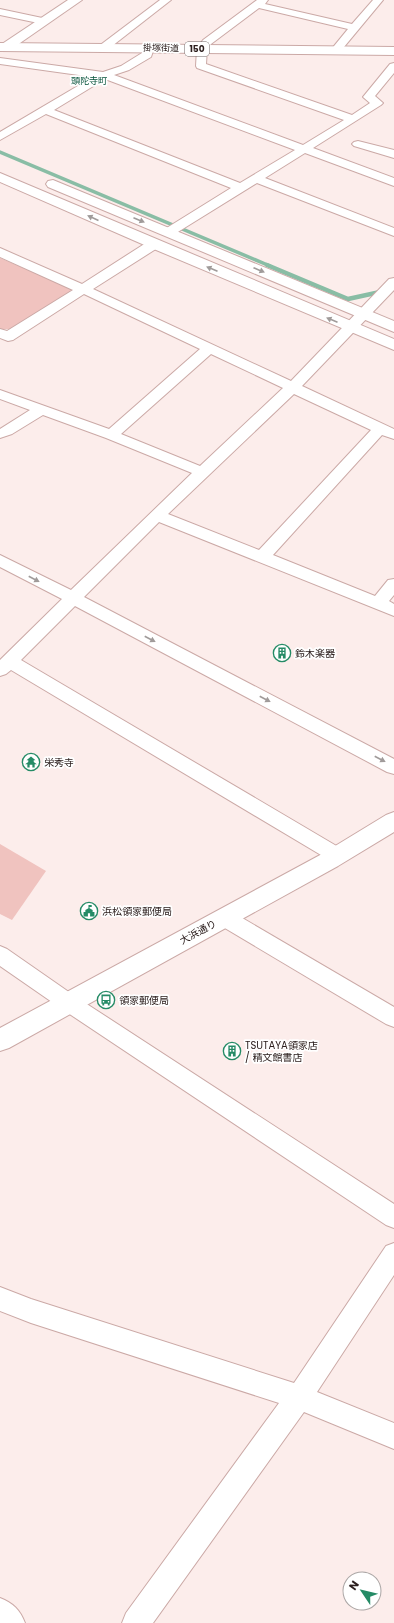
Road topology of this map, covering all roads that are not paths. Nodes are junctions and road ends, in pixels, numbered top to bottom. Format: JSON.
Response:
{"nodes":[{"id":1,"x":76,"y":0,"type":"edge"},
{"id":2,"x":166,"y":0,"type":"edge"},
{"id":3,"x":378,"y":0,"type":"edge"},
{"id":4,"x":260,"y":2,"type":"edge"},
{"id":5,"x":0,"y":12,"type":"edge"},
{"id":6,"x":43,"y":21,"type":"junction"},
{"id":7,"x":355,"y":28,"type":"junction"},
{"id":8,"x":3,"y":47,"type":"edge"},
{"id":9,"x":103,"y":48,"type":"junction"},
{"id":10,"x":149,"y":48,"type":"junction"},
{"id":11,"x":202,"y":49,"type":"junction"},
{"id":12,"x":335,"y":51,"type":"junction"},
{"id":13,"x":394,"y":51,"type":"edge"},
{"id":14,"x":0,"y":61,"type":"edge"},
{"id":15,"x":394,"y":66,"type":"edge"},
{"id":16,"x":104,"y":75,"type":"junction"},
{"id":17,"x":45,"y":110,"type":"junction"},
{"id":18,"x":353,"y":119,"type":"junction"},
{"id":19,"x":0,"y":138,"type":"edge"},
{"id":20,"x":358,"y":144,"type":"dead end"},
{"id":21,"x":305,"y":149,"type":"junction"},
{"id":22,"x":394,"y":154,"type":"edge"},
{"id":23,"x":0,"y":177,"type":"edge"},
{"id":24,"x":37,"y":177,"type":"dead end"},
{"id":25,"x":256,"y":180,"type":"junction"},
{"id":26,"x":394,"y":182,"type":"edge"},
{"id":27,"x":241,"y":188,"type":"junction"},
{"id":28,"x":169,"y":232,"type":"junction"},
{"id":29,"x":394,"y":232,"type":"edge"},
{"id":30,"x":154,"y":244,"type":"junction"},
{"id":31,"x":0,"y":252,"type":"edge"},
{"id":32,"x":394,"y":282,"type":"edge"},
{"id":33,"x":83,"y":289,"type":"junction"},
{"id":34,"x":362,"y":314,"type":"junction"},
{"id":35,"x":350,"y":327,"type":"junction"},
{"id":36,"x":394,"y":327,"type":"edge"},
{"id":37,"x":3,"y":337,"type":"edge"},
{"id":38,"x":394,"y":345,"type":"edge"},
{"id":39,"x":209,"y":349,"type":"junction"},
{"id":40,"x":293,"y":387,"type":"junction"},
{"id":41,"x":0,"y":394,"type":"edge"},
{"id":42,"x":41,"y":410,"type":"junction"},
{"id":43,"x":387,"y":432,"type":"edge"},
{"id":44,"x":0,"y":434,"type":"edge"},
{"id":45,"x":111,"y":435,"type":"junction"},
{"id":46,"x":202,"y":472,"type":"junction"},
{"id":47,"x":157,"y":515,"type":"junction"},
{"id":48,"x":262,"y":557,"type":"junction"},
{"id":49,"x":0,"y":560,"type":"edge"},
{"id":50,"x":394,"y":584,"type":"edge"},
{"id":51,"x":73,"y":599,"type":"junction"},
{"id":52,"x":378,"y":603,"type":"junction"},
{"id":53,"x":394,"y":610,"type":"edge"},
{"id":54,"x":5,"y":666,"type":"edge"},
{"id":55,"x":394,"y":767,"type":"edge"},
{"id":56,"x":394,"y":821,"type":"edge"},
{"id":57,"x":338,"y":856,"type":"junction"},
{"id":58,"x":225,"y":918,"type":"junction"},
{"id":59,"x":0,"y":955,"type":"edge"},
{"id":60,"x":69,"y":1003,"type":"junction"},
{"id":61,"x":394,"y":1018,"type":"edge"},
{"id":62,"x":0,"y":1040,"type":"edge"},
{"id":63,"x":394,"y":1217,"type":"edge"},
{"id":64,"x":394,"y":1254,"type":"edge"},
{"id":65,"x":0,"y":1299,"type":"edge"},
{"id":66,"x":299,"y":1397,"type":"junction"},
{"id":67,"x":394,"y":1436,"type":"edge"},
{"id":68,"x":0,"y":1612,"type":"edge"},
{"id":69,"x":11,"y":1623,"type":"edge"},
{"id":70,"x":136,"y":1623,"type":"edge"}],
"edges":[{"from":1,"to":6,"type":"main road"},
{"from":2,"to":9,"type":"street"},
{"from":3,"to":7,"type":"street"},
{"from":4,"to":7,"type":"street"},
{"from":4,"to":11,"type":"street"},
{"from":5,"to":6,"type":"street"},
{"from":6,"to":8,"type":"main road"},
{"from":7,"to":12,"type":"street"},
{"from":8,"to":9,"type":"main road","name":"掛塚街道","number":"150"},
{"from":9,"to":10,"type":"main road","name":"掛塚街道","number":"150"},
{"from":10,"to":11,"type":"main road","name":"掛塚街道","number":"150"},
{"from":10,"to":16,"type":"street"},
{"from":11,"to":12,"type":"main road","name":"掛塚街道","number":"150"},
{"from":11,"to":18,"type":"street"},
{"from":12,"to":13,"type":"main road","name":"掛塚街道","number":"150"},
{"from":14,"to":16,"type":"street"},
{"from":15,"to":18,"type":"street"},
{"from":16,"to":17,"type":"street"},
{"from":16,"to":21,"type":"street"},
{"from":17,"to":19,"type":"street"},
{"from":17,"to":27,"type":"street"},
{"from":18,"to":21,"type":"street"},
{"from":20,"to":22,"type":"street"},
{"from":21,"to":25,"type":"street"},
{"from":21,"to":26,"type":"street"},
{"from":30,"to":23,"type":"main road","one_way":true},
{"from":24,"to":28,"type":"main road","one_way":true},
{"from":25,"to":27,"type":"street"},
{"from":25,"to":29,"type":"street"},
{"from":27,"to":28,"type":"street"},
{"from":28,"to":34,"type":"main road","one_way":true},
{"from":30,"to":33,"type":"street"},
{"from":35,"to":30,"type":"main road","one_way":true},
{"from":31,"to":33,"type":"street"},
{"from":32,"to":34,"type":"street"},
{"from":33,"to":37,"type":"street"},
{"from":33,"to":39,"type":"street"},
{"from":34,"to":35,"type":"street"},
{"from":34,"to":36,"type":"main road"},
{"from":35,"to":38,"type":"main road"},
{"from":35,"to":40,"type":"street"},
{"from":39,"to":40,"type":"street"},
{"from":39,"to":45,"type":"street"},
{"from":40,"to":43,"type":"street"},
{"from":40,"to":46,"type":"street"},
{"from":41,"to":42,"type":"street"},
{"from":42,"to":44,"type":"street"},
{"from":42,"to":45,"type":"street"},
{"from":43,"to":48,"type":"street"},
{"from":45,"to":46,"type":"street"},
{"from":46,"to":47,"type":"street"},
{"from":47,"to":48,"type":"street"},
{"from":47,"to":51,"type":"street"},
{"from":48,"to":52,"type":"street"},
{"from":49,"to":51,"type":"street","one_way":true},
{"from":50,"to":52,"type":"street"},
{"from":51,"to":54,"type":"street"},
{"from":51,"to":55,"type":"street","one_way":true},
{"from":52,"to":53,"type":"street"},
{"from":54,"to":57,"type":"street"},
{"from":56,"to":57,"type":"main road","name":"大浜通り"},
{"from":57,"to":58,"type":"main road","name":"大浜通り"},
{"from":58,"to":60,"type":"main road","name":"大浜通り"},
{"from":58,"to":61,"type":"street"},
{"from":59,"to":60,"type":"street"},
{"from":60,"to":62,"type":"main road","name":"大浜通り"},
{"from":60,"to":63,"type":"street"},
{"from":64,"to":66,"type":"street"},
{"from":65,"to":66,"type":"street"},
{"from":66,"to":67,"type":"street"},
{"from":66,"to":70,"type":"street"},
{"from":68,"to":69,"type":"street"}]}
